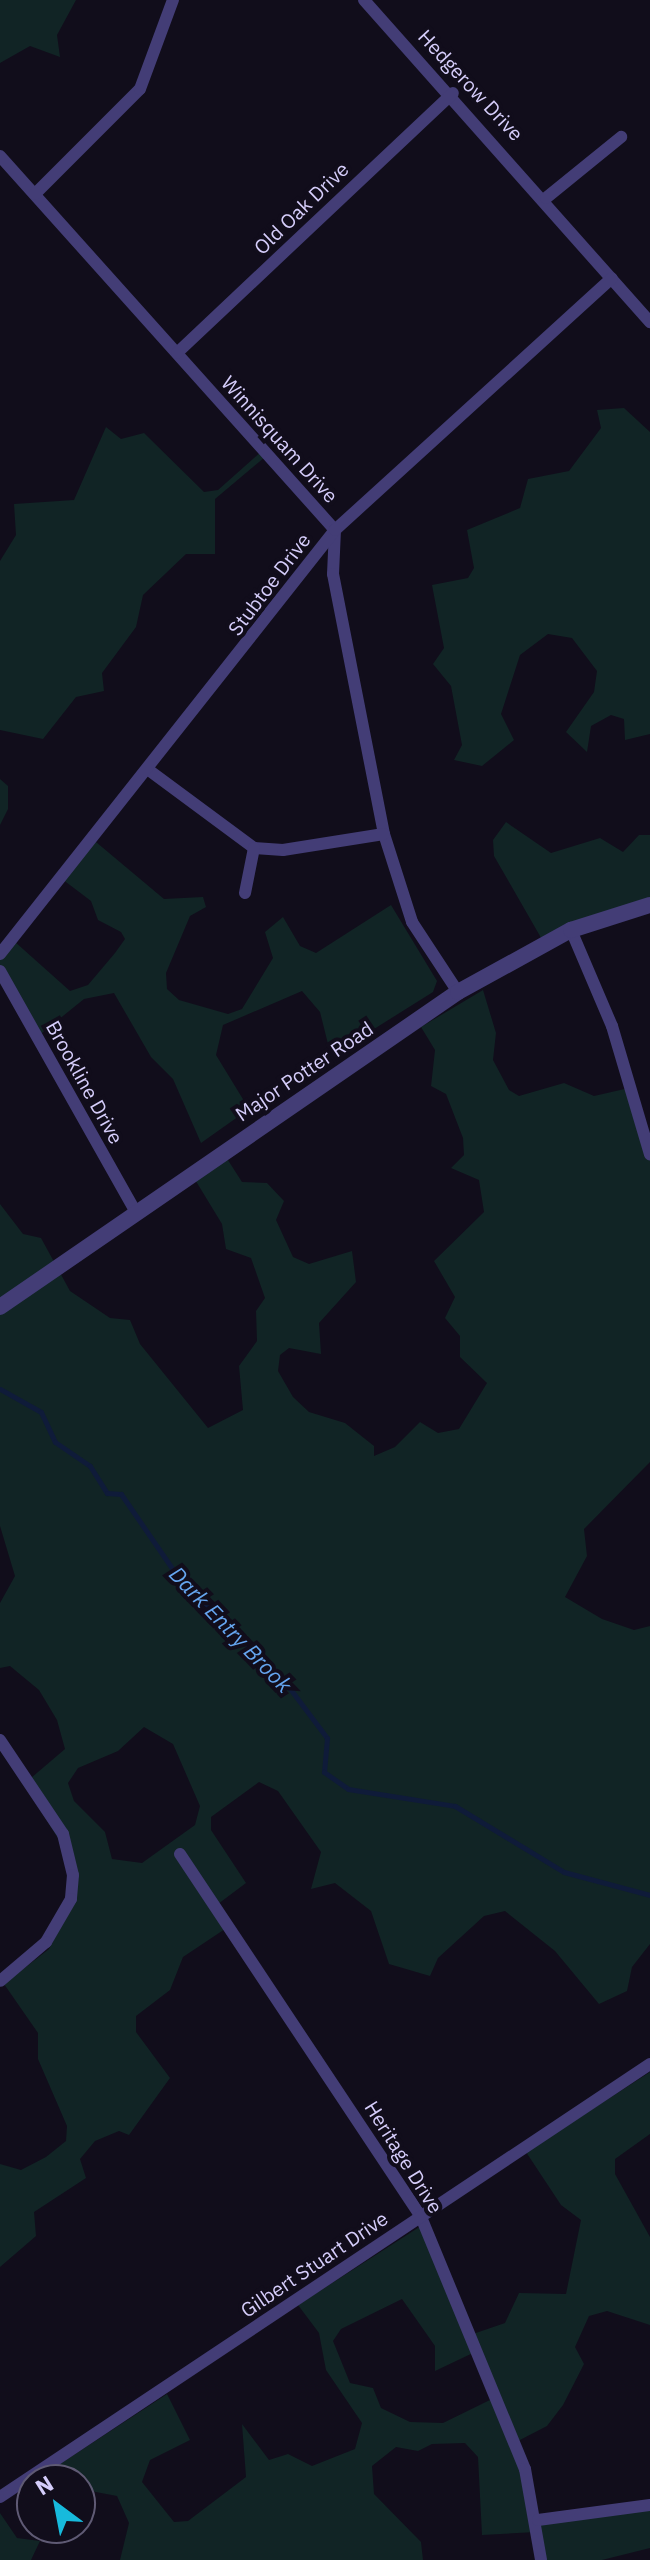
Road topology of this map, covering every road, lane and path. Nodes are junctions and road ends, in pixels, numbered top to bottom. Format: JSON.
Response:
{"nodes":[{"id":1,"x":173,"y":0,"type":"edge"},
{"id":2,"x":364,"y":0,"type":"edge"},
{"id":3,"x":453,"y":93,"type":"junction"},
{"id":4,"x":621,"y":137,"type":"dead end"},
{"id":5,"x":0,"y":156,"type":"edge"},
{"id":6,"x":35,"y":194,"type":"junction"},
{"id":7,"x":546,"y":198,"type":"junction"},
{"id":8,"x":612,"y":278,"type":"junction"},
{"id":9,"x":650,"y":322,"type":"edge"},
{"id":10,"x":177,"y":353,"type":"junction"},
{"id":11,"x":335,"y":530,"type":"junction"},
{"id":12,"x":150,"y":771,"type":"junction"},
{"id":13,"x":384,"y":834,"type":"junction"},
{"id":14,"x":254,"y":848,"type":"junction"},
{"id":15,"x":245,"y":893,"type":"dead end"},
{"id":16,"x":650,"y":905,"type":"edge"},
{"id":17,"x":571,"y":930,"type":"junction"},
{"id":18,"x":0,"y":954,"type":"edge"},
{"id":19,"x":0,"y":971,"type":"edge"},
{"id":20,"x":458,"y":992,"type":"junction"},
{"id":21,"x":650,"y":1154,"type":"edge"},
{"id":22,"x":136,"y":1212,"type":"junction"},
{"id":23,"x":0,"y":1307,"type":"edge"},
{"id":24,"x":0,"y":1740,"type":"edge"},
{"id":25,"x":180,"y":1854,"type":"dead end"},
{"id":26,"x":0,"y":1981,"type":"edge"},
{"id":27,"x":650,"y":2064,"type":"edge"},
{"id":28,"x":421,"y":2217,"type":"junction"},
{"id":29,"x":0,"y":2497,"type":"edge"},
{"id":30,"x":650,"y":2505,"type":"edge"},
{"id":31,"x":538,"y":2520,"type":"junction"},
{"id":32,"x":541,"y":2560,"type":"edge"}],
"edges":[{"from":1,"to":6,"type":"street"},
{"from":2,"to":3,"type":"street","name":"Hedgerow Drive"},
{"from":3,"to":7,"type":"street","name":"Hedgerow Drive"},
{"from":3,"to":10,"type":"street","name":"Old Oak Drive"},
{"from":4,"to":7,"type":"street"},
{"from":5,"to":6,"type":"street","name":"Winnisquam Drive"},
{"from":6,"to":10,"type":"street","name":"Winnisquam Drive"},
{"from":7,"to":8,"type":"street","name":"Hedgerow Drive"},
{"from":8,"to":9,"type":"street","name":"Hedgerow Drive"},
{"from":8,"to":11,"type":"street","name":"Stubtoe Drive"},
{"from":10,"to":11,"type":"street","name":"Winnisquam Drive"},
{"from":11,"to":12,"type":"street","name":"Stubtoe Drive"},
{"from":11,"to":13,"type":"street","name":"Winnisquam Drive"},
{"from":12,"to":14,"type":"street"},
{"from":12,"to":18,"type":"street","name":"Stubtoe Drive"},
{"from":13,"to":14,"type":"street"},
{"from":13,"to":20,"type":"street","name":"Winnisquam Drive"},
{"from":14,"to":15,"type":"street"},
{"from":16,"to":17,"type":"street","name":"Major Potter Road"},
{"from":17,"to":20,"type":"street","name":"Major Potter Road"},
{"from":17,"to":21,"type":"street"},
{"from":19,"to":22,"type":"street","name":"Brookline Drive"},
{"from":20,"to":22,"type":"street","name":"Major Potter Road"},
{"from":22,"to":23,"type":"street","name":"Major Potter Road"},
{"from":24,"to":26,"type":"street"},
{"from":25,"to":28,"type":"street","name":"Heritage Drive"},
{"from":27,"to":28,"type":"street","name":"Gilbert Stuart Drive"},
{"from":28,"to":29,"type":"street","name":"Gilbert Stuart Drive"},
{"from":28,"to":31,"type":"street","name":"Heritage Drive"},
{"from":30,"to":31,"type":"street"},
{"from":31,"to":32,"type":"street","name":"Heritage Drive"}]}
